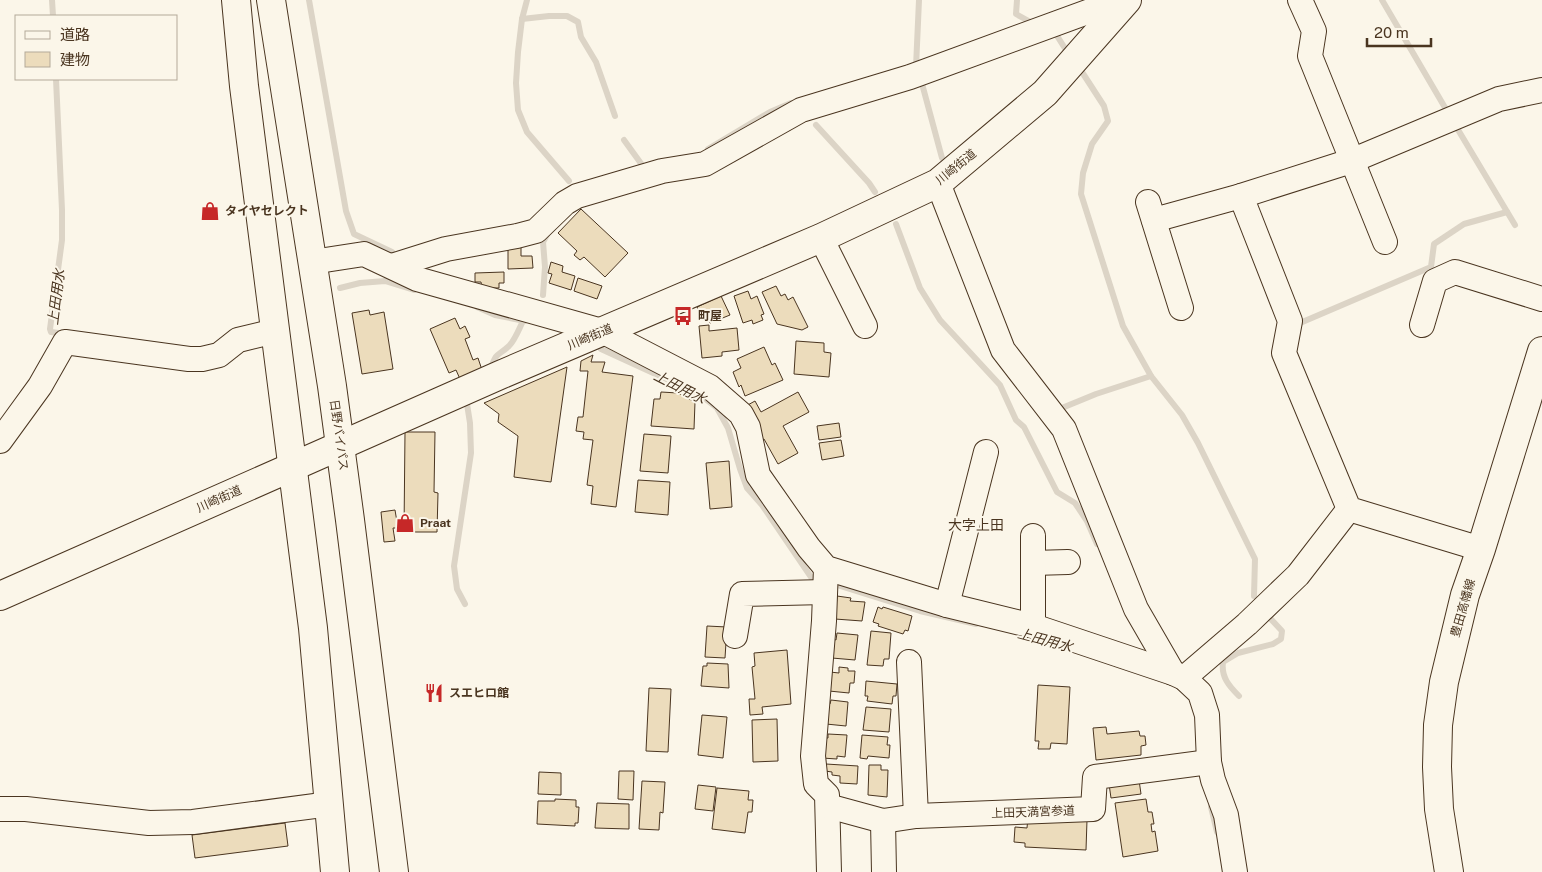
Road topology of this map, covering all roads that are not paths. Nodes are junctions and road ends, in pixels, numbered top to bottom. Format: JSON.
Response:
{"nodes":[{"id":1,"x":236,"y":0,"type":"edge"},
{"id":2,"x":271,"y":0,"type":"edge"},
{"id":3,"x":1120,"y":0,"type":"edge"},
{"id":4,"x":1127,"y":0,"type":"edge"},
{"id":5,"x":1300,"y":0,"type":"edge"},
{"id":6,"x":1542,"y":90,"type":"edge"},
{"id":7,"x":1351,"y":161,"type":"junction"},
{"id":8,"x":938,"y":183,"type":"junction"},
{"id":9,"x":1241,"y":196,"type":"junction"},
{"id":10,"x":821,"y":238,"type":"junction"},
{"id":11,"x":1385,"y":242,"type":"dead end"},
{"id":12,"x":312,"y":262,"type":"junction"},
{"id":13,"x":392,"y":266,"type":"junction"},
{"id":14,"x":1542,"y":299,"type":"edge"},
{"id":15,"x":1181,"y":308,"type":"dead end"},
{"id":16,"x":1422,"y":325,"type":"dead end"},
{"id":17,"x":865,"y":326,"type":"dead end"},
{"id":18,"x":275,"y":331,"type":"junction"},
{"id":19,"x":602,"y":331,"type":"junction"},
{"id":20,"x":1542,"y":352,"type":"edge"},
{"id":21,"x":0,"y":441,"type":"edge"},
{"id":22,"x":340,"y":446,"type":"junction"},
{"id":23,"x":986,"y":452,"type":"dead end"},
{"id":24,"x":293,"y":467,"type":"junction"},
{"id":25,"x":1349,"y":509,"type":"junction"},
{"id":26,"x":1033,"y":536,"type":"dead end"},
{"id":27,"x":1481,"y":549,"type":"junction"},
{"id":28,"x":1068,"y":562,"type":"dead end"},
{"id":29,"x":1033,"y":563,"type":"junction"},
{"id":30,"x":826,"y":568,"type":"junction"},
{"id":31,"x":825,"y":592,"type":"junction"},
{"id":32,"x":0,"y":596,"type":"edge"},
{"id":33,"x":946,"y":605,"type":"junction"},
{"id":34,"x":1033,"y":626,"type":"junction"},
{"id":35,"x":736,"y":636,"type":"dead end"},
{"id":36,"x":909,"y":662,"type":"dead end"},
{"id":37,"x":1179,"y":675,"type":"junction"},
{"id":38,"x":1209,"y":762,"type":"junction"},
{"id":39,"x":330,"y":804,"type":"junction"},
{"id":40,"x":828,"y":806,"type":"junction"},
{"id":41,"x":0,"y":809,"type":"edge"},
{"id":42,"x":916,"y":816,"type":"junction"},
{"id":43,"x":883,"y":821,"type":"junction"},
{"id":44,"x":335,"y":872,"type":"edge"},
{"id":45,"x":394,"y":872,"type":"edge"},
{"id":46,"x":828,"y":872,"type":"edge"},
{"id":47,"x":884,"y":872,"type":"edge"},
{"id":48,"x":1235,"y":872,"type":"edge"},
{"id":49,"x":1449,"y":872,"type":"edge"}],
"edges":[{"from":1,"to":18,"type":"main road"},
{"from":2,"to":12,"type":"main road","name":"日野バイパス"},
{"from":3,"to":13,"type":"street"},
{"from":4,"to":8,"type":"main road","name":"川崎街道"},
{"from":5,"to":7,"type":"street"},
{"from":6,"to":7,"type":"street"},
{"from":7,"to":9,"type":"street"},
{"from":7,"to":11,"type":"street"},
{"from":8,"to":10,"type":"main road","name":"川崎街道"},
{"from":8,"to":37,"type":"street"},
{"from":9,"to":15,"type":"street"},
{"from":9,"to":25,"type":"street"},
{"from":10,"to":17,"type":"street"},
{"from":10,"to":19,"type":"main road","name":"川崎街道"},
{"from":12,"to":13,"type":"street"},
{"from":12,"to":22,"type":"main road","name":"日野バイパス"},
{"from":13,"to":19,"type":"street"},
{"from":14,"to":16,"type":"street"},
{"from":18,"to":21,"type":"street"},
{"from":18,"to":24,"type":"main road"},
{"from":19,"to":22,"type":"main road","name":"川崎街道"},
{"from":19,"to":30,"type":"street"},
{"from":20,"to":27,"type":"main road","name":"豊田高幡線"},
{"from":22,"to":24,"type":"main road","name":"川崎街道"},
{"from":22,"to":45,"type":"main road","name":"日野バイパス"},
{"from":23,"to":33,"type":"street"},
{"from":24,"to":32,"type":"main road","name":"川崎街道"},
{"from":24,"to":39,"type":"main road"},
{"from":25,"to":27,"type":"street"},
{"from":25,"to":37,"type":"street"},
{"from":26,"to":29,"type":"street"},
{"from":27,"to":49,"type":"main road","name":"豊田高幡線"},
{"from":28,"to":29,"type":"street"},
{"from":29,"to":34,"type":"street"},
{"from":30,"to":31,"type":"street"},
{"from":30,"to":33,"type":"street"},
{"from":31,"to":35,"type":"street"},
{"from":31,"to":40,"type":"street"},
{"from":33,"to":34,"type":"street"},
{"from":34,"to":37,"type":"street"},
{"from":36,"to":42,"type":"street"},
{"from":37,"to":38,"type":"street"},
{"from":38,"to":42,"type":"street","name":"上田天満宮参道"},
{"from":38,"to":48,"type":"street"},
{"from":39,"to":41,"type":"street"},
{"from":39,"to":44,"type":"main road"},
{"from":40,"to":43,"type":"street","name":"上田天満宮参道"},
{"from":40,"to":46,"type":"street"},
{"from":42,"to":43,"type":"street","name":"上田天満宮参道"},
{"from":43,"to":47,"type":"street"}]}
